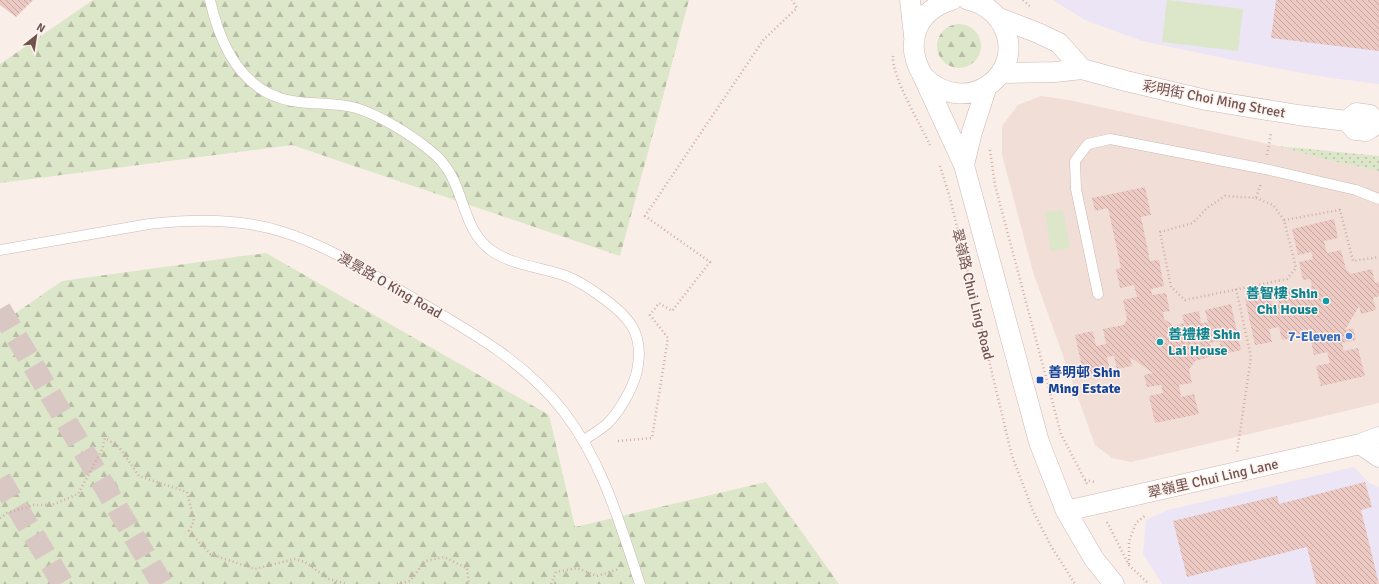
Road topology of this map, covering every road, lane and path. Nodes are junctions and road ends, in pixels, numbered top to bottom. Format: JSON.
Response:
{"nodes":[{"id":1,"x":210,"y":0,"type":"edge"},
{"id":2,"x":792,"y":0,"type":"edge"},
{"id":3,"x":910,"y":0,"type":"edge"},
{"id":4,"x":952,"y":0,"type":"edge"},
{"id":5,"x":984,"y":6,"type":"edge"},
{"id":6,"x":914,"y":36,"type":"junction"},
{"id":7,"x":894,"y":51,"type":"dead end"},
{"id":8,"x":1082,"y":69,"type":"junction"},
{"id":9,"x":923,"y":76,"type":"junction"},
{"id":10,"x":994,"y":79,"type":"junction"},
{"id":11,"x":1378,"y":124,"type":"edge"},
{"id":12,"x":1271,"y":133,"type":"dead end"},
{"id":13,"x":991,"y":144,"type":"dead end"},
{"id":14,"x":932,"y":148,"type":"dead end"},
{"id":15,"x":939,"y":162,"type":"dead end"},
{"id":16,"x":964,"y":165,"type":"junction"},
{"id":17,"x":1265,"y":169,"type":"junction"},
{"id":18,"x":1256,"y":198,"type":"junction"},
{"id":19,"x":1379,"y":199,"type":"edge"},
{"id":20,"x":1284,"y":220,"type":"junction"},
{"id":21,"x":0,"y":250,"type":"edge"},
{"id":22,"x":1379,"y":257,"type":"edge"},
{"id":23,"x":1236,"y":289,"type":"junction"},
{"id":24,"x":1098,"y":294,"type":"dead end"},
{"id":25,"x":1379,"y":437,"type":"edge"},
{"id":26,"x":584,"y":440,"type":"junction"},
{"id":27,"x":618,"y":440,"type":"dead end"},
{"id":28,"x":1360,"y":444,"type":"junction"},
{"id":29,"x":1236,"y":456,"type":"dead end"},
{"id":30,"x":1379,"y":457,"type":"edge"},
{"id":31,"x":1099,"y":504,"type":"junction"},
{"id":32,"x":1066,"y":511,"type":"junction"},
{"id":33,"x":0,"y":518,"type":"edge"},
{"id":34,"x":632,"y":561,"type":"junction"},
{"id":35,"x":347,"y":584,"type":"edge"},
{"id":36,"x":396,"y":584,"type":"edge"},
{"id":37,"x":469,"y":584,"type":"edge"},
{"id":38,"x":551,"y":584,"type":"edge"},
{"id":39,"x":640,"y":584,"type":"edge"},
{"id":40,"x":1075,"y":584,"type":"edge"},
{"id":41,"x":1114,"y":584,"type":"edge"},
{"id":42,"x":1149,"y":584,"type":"edge"}],
"edges":[{"from":1,"to":26,"type":"lane"},
{"from":2,"to":27,"type":"path"},
{"from":3,"to":6,"type":"street","name":"翠嶺路 Chui Ling Road"},
{"from":4,"to":6,"type":"street","name":"翠嶺路 Chui Ling Road"},
{"from":5,"to":8,"type":"street"},
{"from":5,"to":10,"type":"street","name":"翠嶺路 Chui Ling Road"},
{"from":6,"to":9,"type":"street","name":"翠嶺路 Chui Ling Road"},
{"from":7,"to":14,"type":"path"},
{"from":8,"to":10,"type":"street","name":"彩明街 Choi Ming Street"},
{"from":8,"to":11,"type":"street","name":"彩明街 Choi Ming Street"},
{"from":9,"to":10,"type":"street","name":"翠嶺路 Chui Ling Road"},
{"from":9,"to":16,"type":"street","name":"翠嶺路 Chui Ling Road"},
{"from":10,"to":16,"type":"street","name":"翠嶺路 Chui Ling Road"},
{"from":12,"to":17,"type":"path"},
{"from":13,"to":31,"type":"path"},
{"from":15,"to":40,"type":"path","name":"翠嶺路 Chui Ling Road"},
{"from":16,"to":32,"type":"street","name":"翠嶺路 Chui Ling Road"},
{"from":17,"to":18,"type":"path"},
{"from":17,"to":19,"type":"lane"},
{"from":17,"to":24,"type":"lane"},
{"from":18,"to":20,"type":"path"},
{"from":18,"to":23,"type":"path"},
{"from":20,"to":22,"type":"path"},
{"from":20,"to":23,"type":"path"},
{"from":21,"to":26,"type":"lane","name":"澳景路 O King Road"},
{"from":23,"to":29,"type":"path"},
{"from":25,"to":28,"type":"street","name":"翠嶺里 Chui Ling Lane"},
{"from":26,"to":34,"type":"lane","name":"澳景路 O King Road"},
{"from":28,"to":30,"type":"street"},
{"from":28,"to":31,"type":"street","name":"翠嶺里 Chui Ling Lane"},
{"from":31,"to":32,"type":"street","name":"翠嶺里 Chui Ling Lane"},
{"from":31,"to":42,"type":"path"},
{"from":32,"to":41,"type":"street","name":"翠嶺路 Chui Ling Road"},
{"from":33,"to":35,"type":"path"},
{"from":34,"to":38,"type":"path"},
{"from":34,"to":39,"type":"lane","name":"澳景路 O King Road"},
{"from":36,"to":37,"type":"path"}]}
